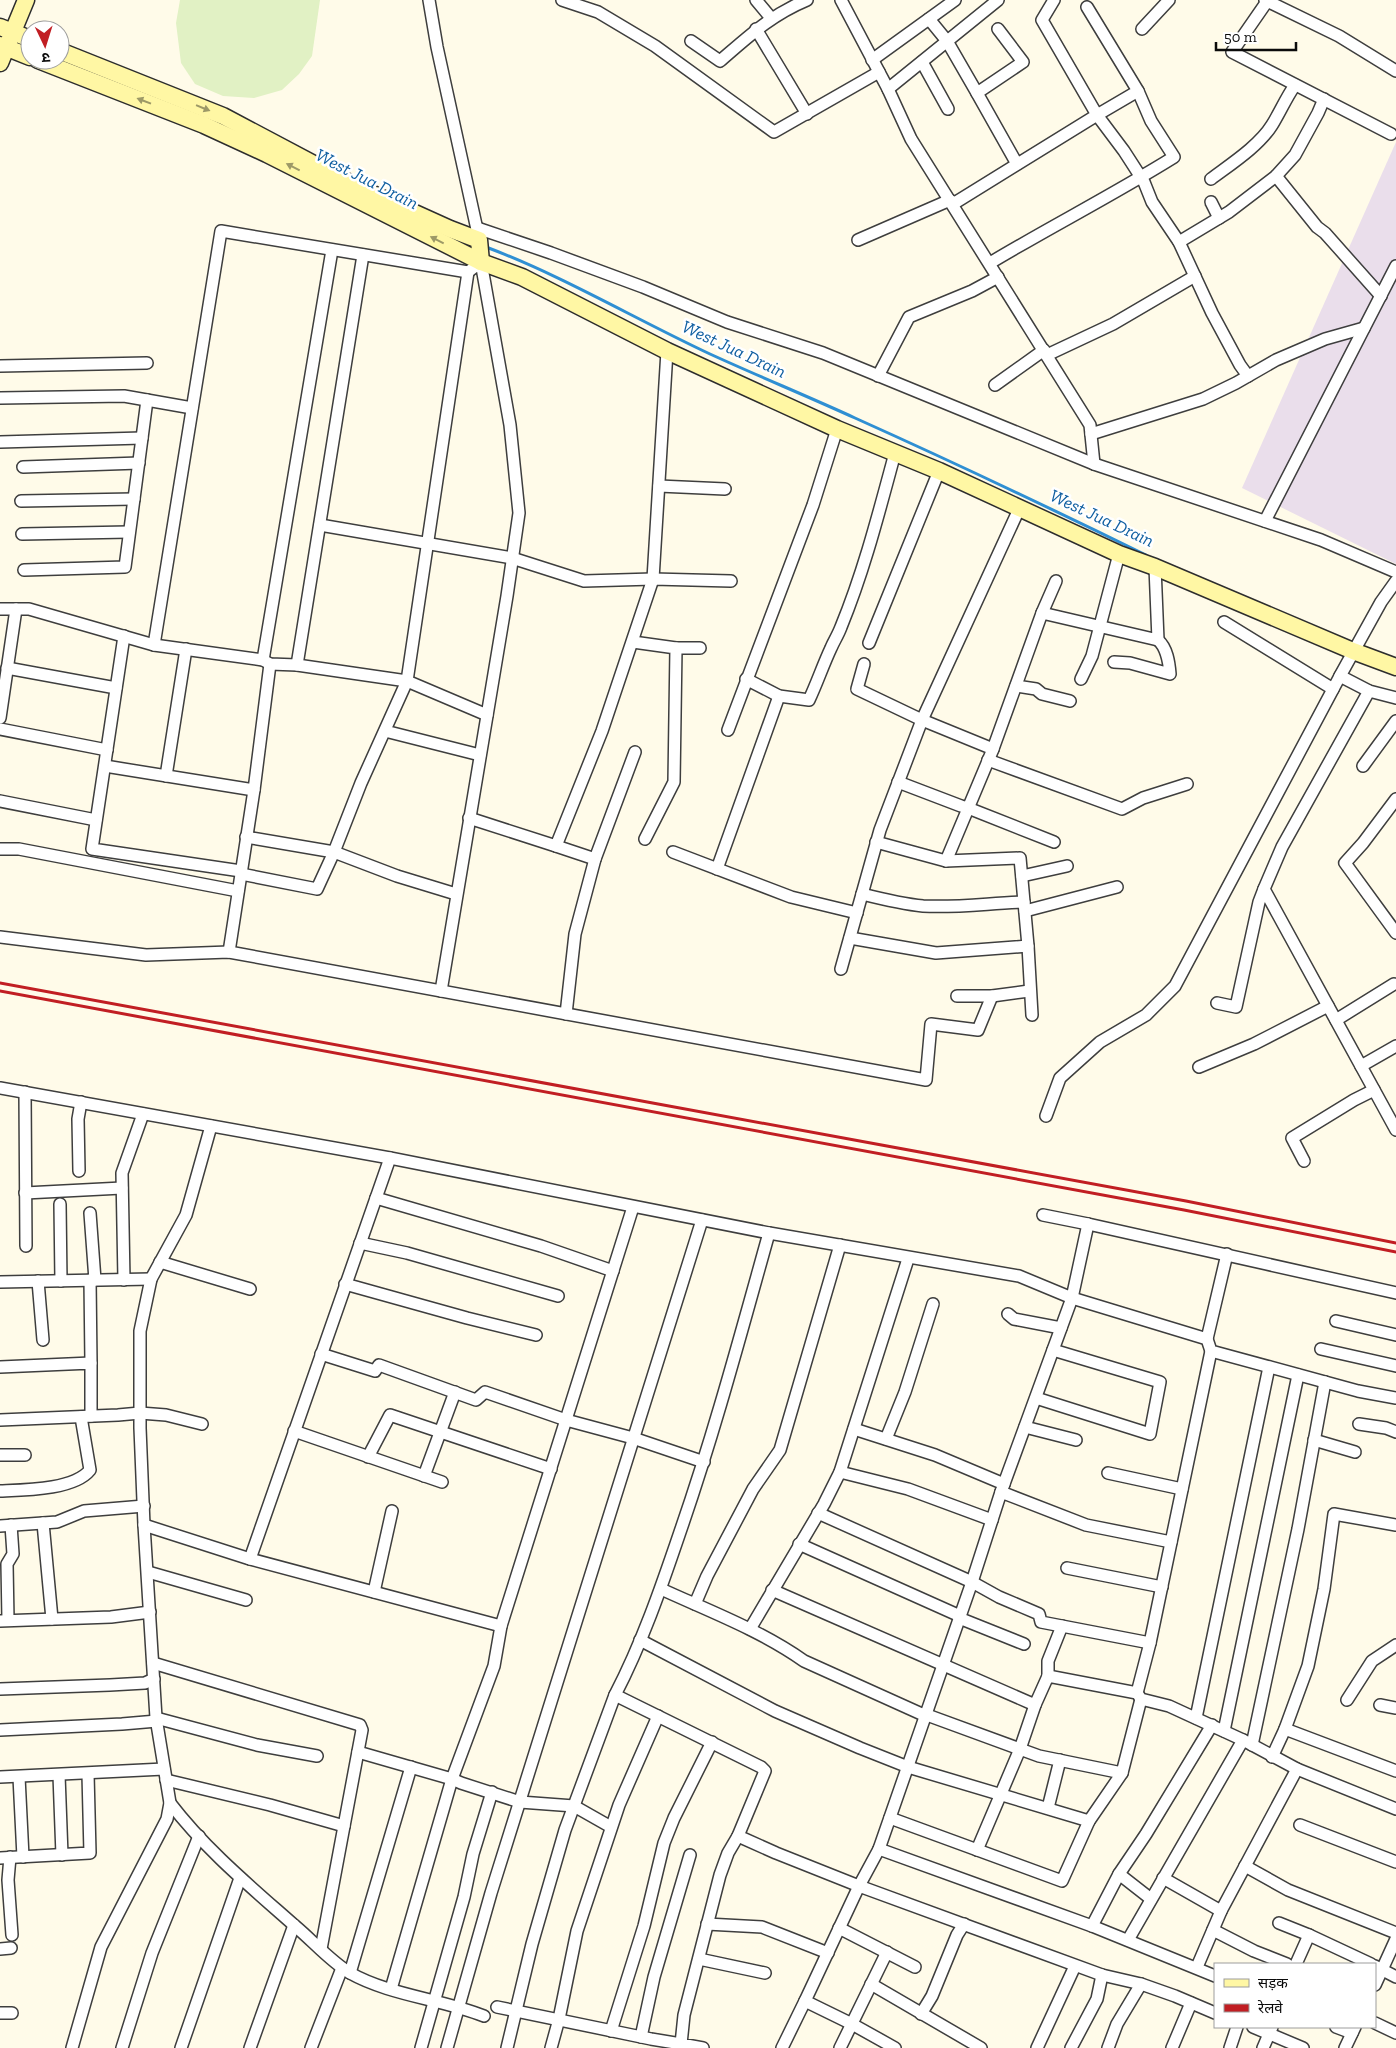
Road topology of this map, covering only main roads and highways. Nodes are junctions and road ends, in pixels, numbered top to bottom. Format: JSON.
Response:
{"nodes":[{"id":1,"x":26,"y":0,"type":"edge"},
{"id":2,"x":7,"y":29,"type":"edge"},
{"id":3,"x":20,"y":35,"type":"edge"},
{"id":4,"x":3,"y":46,"type":"edge"},
{"id":5,"x":20,"y":53,"type":"edge"},
{"id":6,"x":70,"y":55,"type":"edge"},
{"id":7,"x":0,"y":63,"type":"edge"},
{"id":8,"x":64,"y":70,"type":"edge"},
{"id":9,"x":474,"y":267,"type":"junction"},
{"id":10,"x":1396,"y":667,"type":"edge"}],
"edges":[{"from":1,"to":2,"type":"main road"},
{"from":2,"to":3,"type":"main road"},
{"from":2,"to":4,"type":"main road"},
{"from":4,"to":5,"type":"main road"},
{"from":4,"to":7,"type":"main road"},
{"from":6,"to":9,"type":"main road","one_way":true},
{"from":9,"to":8,"type":"main road","one_way":true},
{"from":9,"to":10,"type":"main road"}]}
